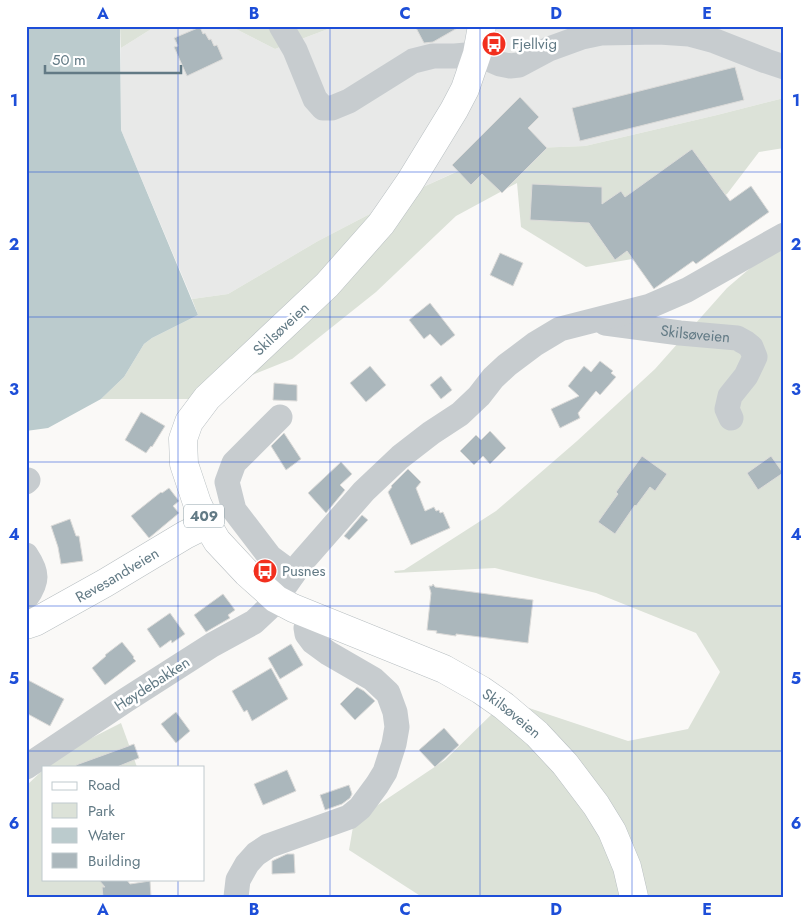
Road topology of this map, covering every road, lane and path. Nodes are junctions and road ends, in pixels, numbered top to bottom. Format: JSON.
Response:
{"nodes":[{"id":1,"x":281,"y":26,"type":"edge"},
{"id":2,"x":482,"y":26,"type":"edge"},
{"id":3,"x":477,"y":54,"type":"junction"},
{"id":4,"x":784,"y":67,"type":"edge"},
{"id":5,"x":784,"y":235,"type":"edge"},
{"id":6,"x":588,"y":321,"type":"junction"},
{"id":7,"x":280,"y":417,"type":"dead end"},
{"id":8,"x":731,"y":418,"type":"dead end"},
{"id":9,"x":207,"y":524,"type":"junction"},
{"id":10,"x":26,"y":555,"type":"edge"},
{"id":11,"x":293,"y":574,"type":"junction"},
{"id":12,"x":276,"y":599,"type":"junction"},
{"id":13,"x":28,"y":614,"type":"edge"},
{"id":14,"x":309,"y":614,"type":"junction"},
{"id":15,"x":26,"y":767,"type":"edge"},
{"id":16,"x":236,"y":897,"type":"edge"},
{"id":17,"x":634,"y":897,"type":"edge"}],
"edges":[{"from":1,"to":3,"type":"street"},
{"from":2,"to":3,"type":"main road","name":"Skilsøveien","number":"409"},
{"from":3,"to":4,"type":"street"},
{"from":3,"to":9,"type":"main road","name":"Skilsøveien","number":"409"},
{"from":5,"to":6,"type":"street","name":"Skilsøveien"},
{"from":6,"to":8,"type":"street","name":"Skilsøveien"},
{"from":6,"to":11,"type":"street","name":"Skilsøveien"},
{"from":7,"to":11,"type":"street"},
{"from":9,"to":12,"type":"main road","name":"Skilsøveien","number":"409"},
{"from":9,"to":13,"type":"main road","name":"Revesandveien"},
{"from":10,"to":13,"type":"street"},
{"from":11,"to":12,"type":"street","name":"Skilsøveien"},
{"from":12,"to":14,"type":"main road","name":"Skilsøveien","number":"409"},
{"from":12,"to":15,"type":"street","name":"Høydebakken"},
{"from":14,"to":16,"type":"street"},
{"from":14,"to":17,"type":"main road","name":"Skilsøveien","number":"409"}]}
